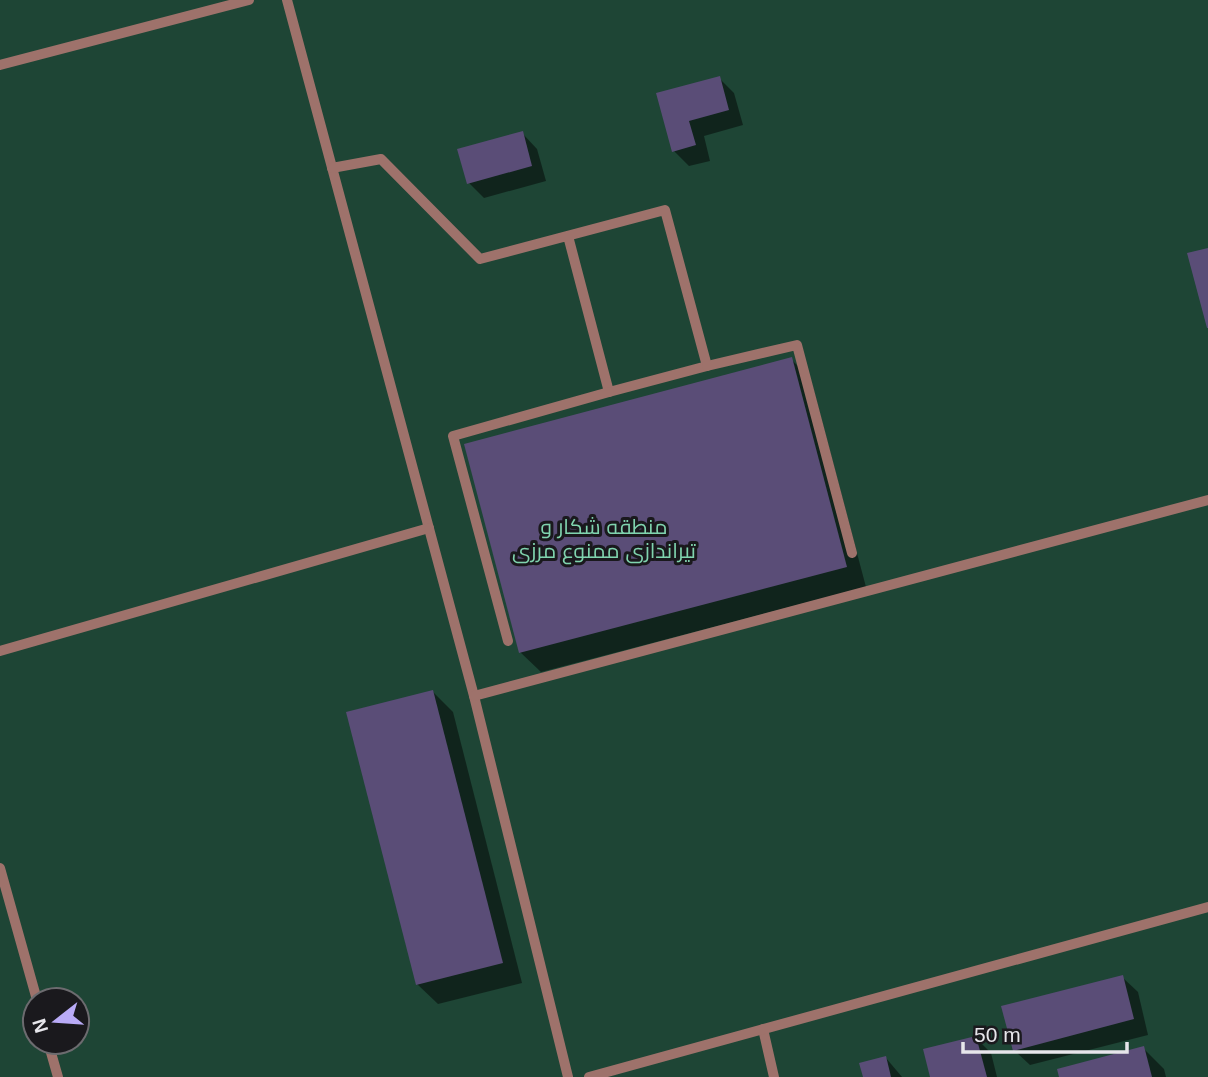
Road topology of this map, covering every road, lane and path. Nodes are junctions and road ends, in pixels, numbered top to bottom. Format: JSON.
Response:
{"nodes":[{"id":1,"x":249,"y":0,"type":"edge"},
{"id":2,"x":287,"y":0,"type":"edge"},
{"id":3,"x":0,"y":65,"type":"edge"},
{"id":4,"x":332,"y":168,"type":"junction"},
{"id":5,"x":568,"y":236,"type":"junction"},
{"id":6,"x":707,"y":366,"type":"junction"},
{"id":7,"x":610,"y":392,"type":"junction"},
{"id":8,"x":1208,"y":499,"type":"edge"},
{"id":9,"x":429,"y":528,"type":"junction"},
{"id":10,"x":852,"y":553,"type":"dead end"},
{"id":11,"x":508,"y":641,"type":"dead end"},
{"id":12,"x":0,"y":651,"type":"edge"},
{"id":13,"x":474,"y":696,"type":"junction"},
{"id":14,"x":0,"y":868,"type":"edge"},
{"id":15,"x":1208,"y":907,"type":"edge"},
{"id":16,"x":33,"y":986,"type":"edge"},
{"id":17,"x":763,"y":1030,"type":"junction"},
{"id":18,"x":52,"y":1056,"type":"edge"},
{"id":19,"x":58,"y":1077,"type":"edge"},
{"id":20,"x":568,"y":1077,"type":"edge"},
{"id":21,"x":589,"y":1077,"type":"edge"},
{"id":22,"x":774,"y":1077,"type":"edge"}],
"edges":[{"from":1,"to":3,"type":"lane"},
{"from":2,"to":4,"type":"lane"},
{"from":4,"to":5,"type":"lane"},
{"from":4,"to":9,"type":"lane"},
{"from":5,"to":6,"type":"lane"},
{"from":5,"to":7,"type":"lane"},
{"from":6,"to":7,"type":"lane"},
{"from":6,"to":10,"type":"lane"},
{"from":7,"to":11,"type":"lane"},
{"from":8,"to":13,"type":"lane"},
{"from":9,"to":12,"type":"lane"},
{"from":9,"to":13,"type":"lane"},
{"from":13,"to":20,"type":"lane"},
{"from":14,"to":16,"type":"lane"},
{"from":15,"to":17,"type":"lane"},
{"from":17,"to":21,"type":"lane"},
{"from":17,"to":22,"type":"lane"},
{"from":18,"to":19,"type":"lane"}]}
